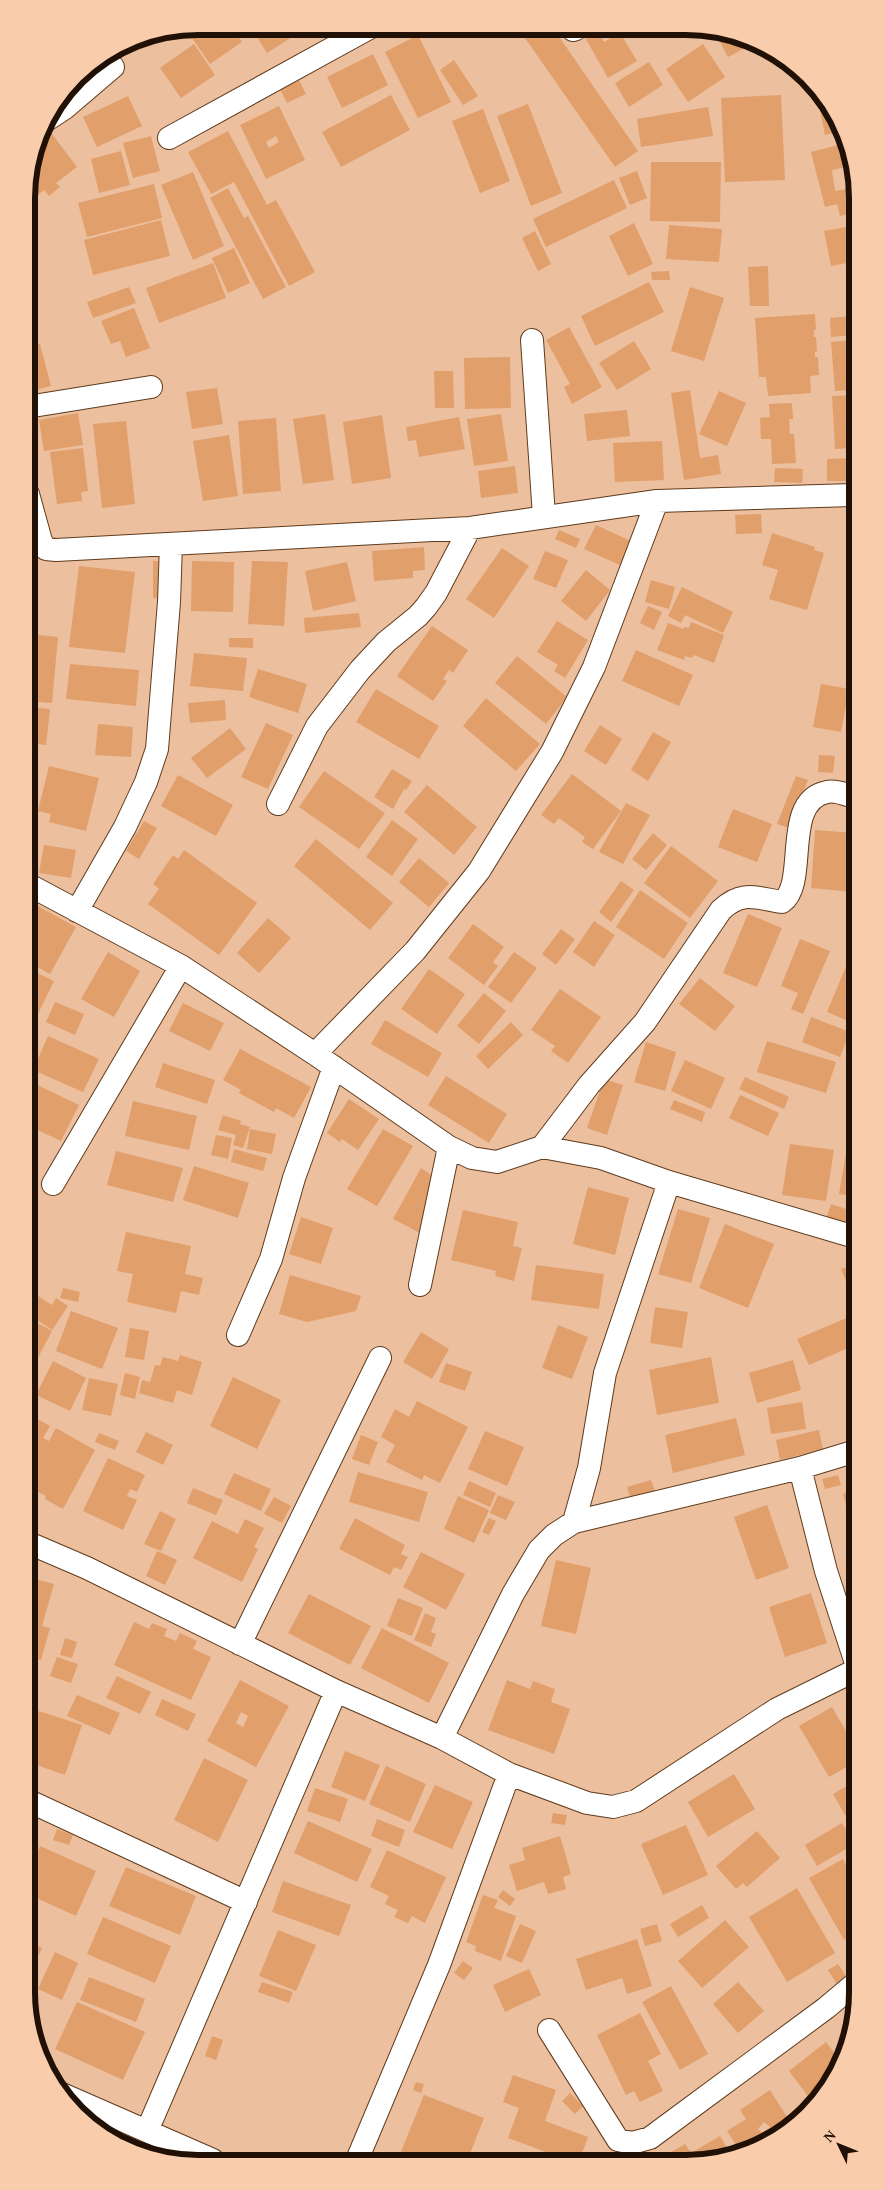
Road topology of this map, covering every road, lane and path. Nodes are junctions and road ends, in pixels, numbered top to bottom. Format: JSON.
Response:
{"nodes":[{"id":1,"x":356,"y":35,"type":"edge"},
{"id":2,"x":113,"y":67,"type":"dead end"},
{"id":3,"x":60,"y":111,"type":"edge"},
{"id":4,"x":169,"y":138,"type":"dead end"},
{"id":5,"x":532,"y":340,"type":"dead end"},
{"id":6,"x":151,"y":387,"type":"dead end"},
{"id":7,"x":35,"y":406,"type":"edge"},
{"id":8,"x":849,"y":495,"type":"edge"},
{"id":9,"x":657,"y":501,"type":"junction"},
{"id":10,"x":544,"y":516,"type":"junction"},
{"id":11,"x":35,"y":519,"type":"edge"},
{"id":12,"x":470,"y":528,"type":"junction"},
{"id":13,"x":170,"y":544,"type":"junction"},
{"id":14,"x":849,"y":796,"type":"edge"},
{"id":15,"x":278,"y":804,"type":"dead end"},
{"id":16,"x":35,"y":888,"type":"edge"},
{"id":17,"x":77,"y":911,"type":"junction"},
{"id":18,"x":181,"y":966,"type":"junction"},
{"id":19,"x":315,"y":1054,"type":"junction"},
{"id":20,"x":334,"y":1067,"type":"junction"},
{"id":21,"x":449,"y":1147,"type":"junction"},
{"id":22,"x":542,"y":1147,"type":"junction"},
{"id":23,"x":668,"y":1182,"type":"junction"},
{"id":24,"x":53,"y":1184,"type":"dead end"},
{"id":25,"x":849,"y":1235,"type":"edge"},
{"id":26,"x":420,"y":1285,"type":"dead end"},
{"id":27,"x":238,"y":1336,"type":"dead end"},
{"id":28,"x":380,"y":1358,"type":"dead end"},
{"id":29,"x":849,"y":1453,"type":"edge"},
{"id":30,"x":800,"y":1468,"type":"junction"},
{"id":31,"x":574,"y":1522,"type":"junction"},
{"id":32,"x":35,"y":1546,"type":"edge"},
{"id":33,"x":849,"y":1642,"type":"edge"},
{"id":34,"x":240,"y":1644,"type":"junction"},
{"id":35,"x":849,"y":1673,"type":"edge"},
{"id":36,"x":336,"y":1691,"type":"junction"},
{"id":37,"x":442,"y":1738,"type":"junction"},
{"id":38,"x":509,"y":1774,"type":"junction"},
{"id":39,"x":35,"y":1804,"type":"edge"},
{"id":40,"x":246,"y":1902,"type":"junction"},
{"id":41,"x":849,"y":1989,"type":"edge"},
{"id":42,"x":549,"y":2030,"type":"dead end"},
{"id":43,"x":75,"y":2100,"type":"edge"},
{"id":44,"x":147,"y":2132,"type":"junction"},
{"id":45,"x":201,"y":2155,"type":"edge"},
{"id":46,"x":359,"y":2155,"type":"edge"}],
"edges":[{"from":1,"to":4,"type":"street"},
{"from":2,"to":3,"type":"street"},
{"from":5,"to":10,"type":"street"},
{"from":6,"to":7,"type":"street"},
{"from":8,"to":9,"type":"street"},
{"from":9,"to":10,"type":"street"},
{"from":9,"to":19,"type":"street"},
{"from":10,"to":12,"type":"street"},
{"from":11,"to":13,"type":"street"},
{"from":12,"to":13,"type":"street"},
{"from":12,"to":15,"type":"street"},
{"from":13,"to":17,"type":"street"},
{"from":14,"to":22,"type":"street"},
{"from":16,"to":17,"type":"street"},
{"from":17,"to":18,"type":"street"},
{"from":18,"to":19,"type":"street"},
{"from":18,"to":24,"type":"street"},
{"from":19,"to":20,"type":"street"},
{"from":20,"to":21,"type":"street"},
{"from":20,"to":27,"type":"street"},
{"from":21,"to":22,"type":"street"},
{"from":21,"to":26,"type":"street"},
{"from":22,"to":23,"type":"street"},
{"from":23,"to":25,"type":"street"},
{"from":23,"to":31,"type":"street"},
{"from":28,"to":34,"type":"street"},
{"from":29,"to":30,"type":"street"},
{"from":30,"to":31,"type":"street"},
{"from":30,"to":33,"type":"street"},
{"from":31,"to":37,"type":"street"},
{"from":32,"to":34,"type":"street"},
{"from":34,"to":36,"type":"street"},
{"from":35,"to":38,"type":"street"},
{"from":36,"to":37,"type":"street"},
{"from":36,"to":40,"type":"street"},
{"from":37,"to":38,"type":"street"},
{"from":38,"to":46,"type":"street"},
{"from":39,"to":40,"type":"street"},
{"from":40,"to":44,"type":"street"},
{"from":41,"to":42,"type":"street"},
{"from":43,"to":44,"type":"street"},
{"from":44,"to":45,"type":"street"}]}
